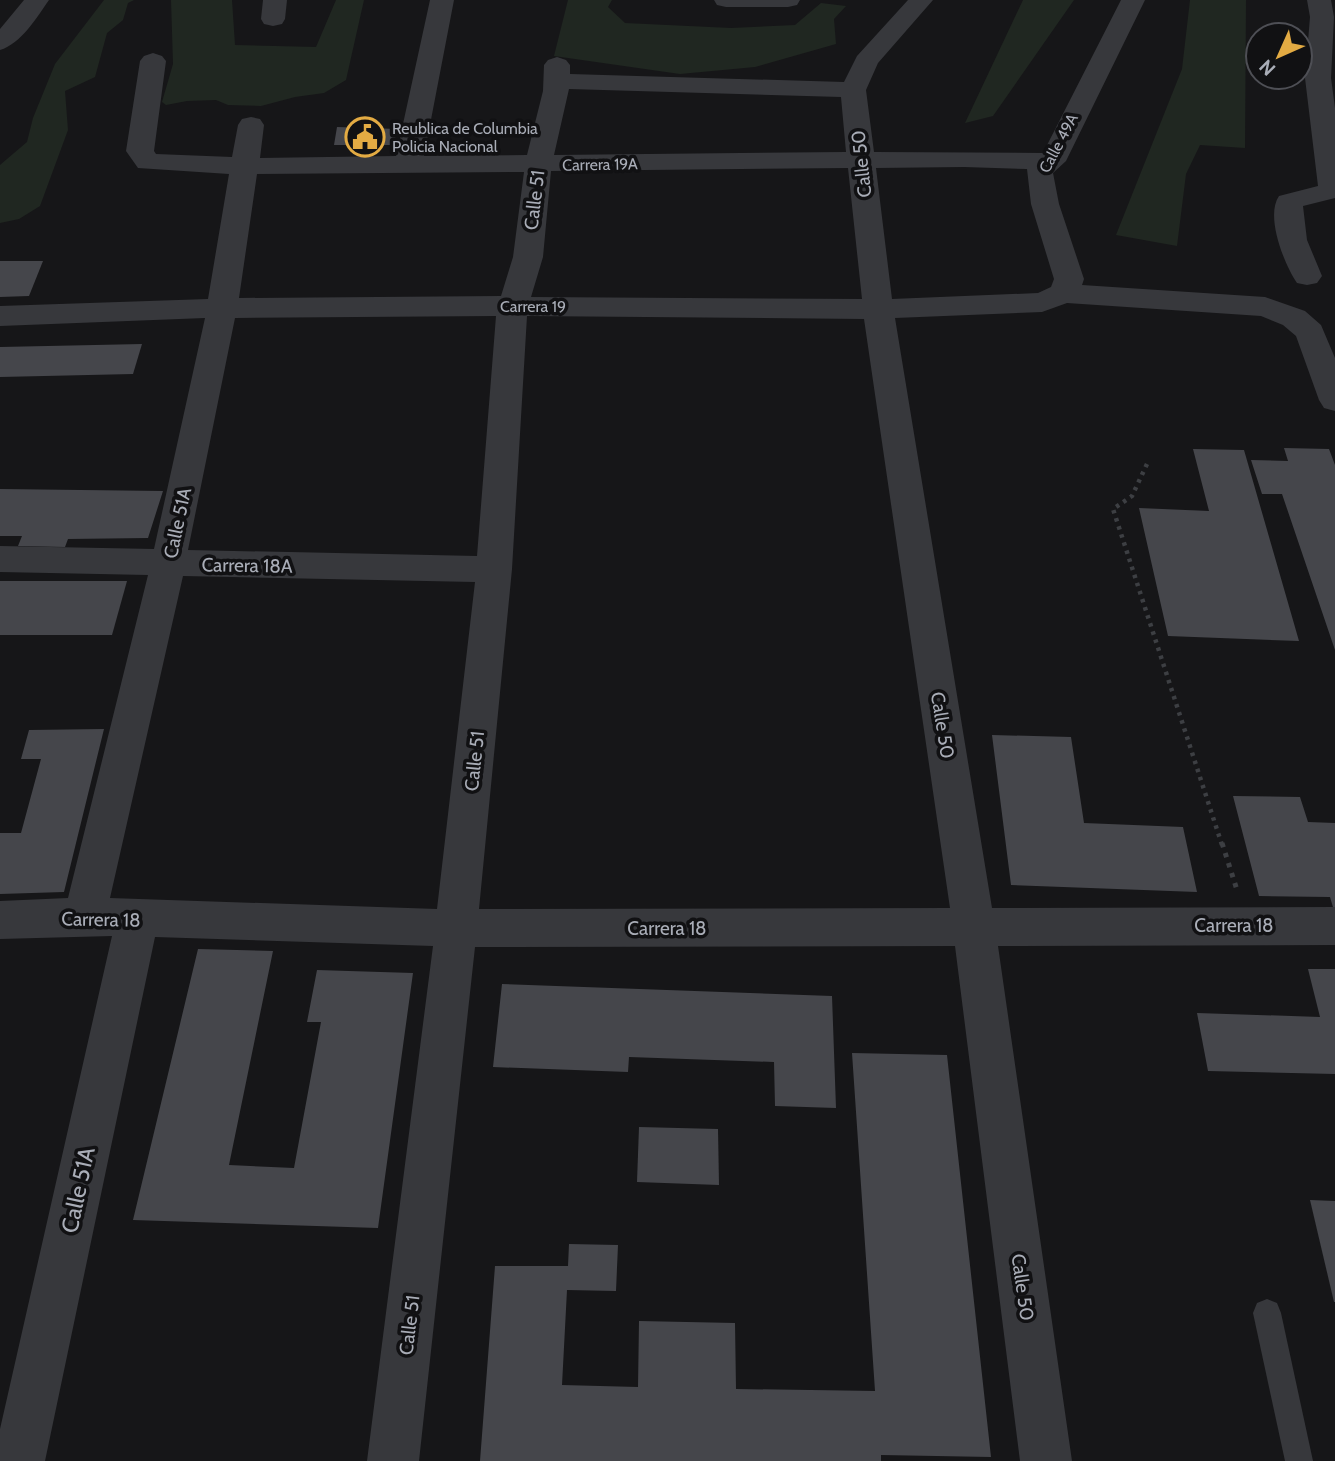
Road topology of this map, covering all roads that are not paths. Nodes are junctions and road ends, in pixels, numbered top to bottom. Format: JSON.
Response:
{"nodes":[{"id":1,"x":37,"y":0,"type":"edge"},
{"id":2,"x":442,"y":0,"type":"edge"},
{"id":3,"x":726,"y":0,"type":"edge"},
{"id":4,"x":788,"y":0,"type":"edge"},
{"id":5,"x":1133,"y":0,"type":"edge"},
{"id":6,"x":1319,"y":0,"type":"edge"},
{"id":7,"x":917,"y":5,"type":"edge"},
{"id":8,"x":0,"y":42,"type":"edge"},
{"id":9,"x":153,"y":61,"type":"dead end"},
{"id":10,"x":853,"y":90,"type":"junction"},
{"id":11,"x":251,"y":125,"type":"dead end"},
{"id":12,"x":859,"y":160,"type":"junction"},
{"id":13,"x":1052,"y":161,"type":"junction"},
{"id":14,"x":538,"y":164,"type":"junction"},
{"id":15,"x":408,"y":165,"type":"junction"},
{"id":16,"x":245,"y":166,"type":"junction"},
{"id":17,"x":1307,"y":276,"type":"dead end"},
{"id":18,"x":1063,"y":293,"type":"junction"},
{"id":19,"x":512,"y":306,"type":"junction"},
{"id":20,"x":222,"y":308,"type":"junction"},
{"id":21,"x":878,"y":309,"type":"junction"},
{"id":22,"x":0,"y":316,"type":"edge"},
{"id":23,"x":1335,"y":400,"type":"edge"},
{"id":24,"x":0,"y":559,"type":"edge"},
{"id":25,"x":168,"y":564,"type":"junction"},
{"id":26,"x":494,"y":569,"type":"junction"},
{"id":27,"x":85,"y":916,"type":"junction"},
{"id":28,"x":0,"y":920,"type":"edge"},
{"id":29,"x":137,"y":920,"type":"junction"},
{"id":30,"x":1335,"y":926,"type":"edge"},
{"id":31,"x":456,"y":928,"type":"junction"},
{"id":32,"x":974,"y":929,"type":"junction"},
{"id":33,"x":1266,"y":1313,"type":"dead end"},
{"id":34,"x":19,"y":1461,"type":"edge"},
{"id":35,"x":393,"y":1461,"type":"edge"},
{"id":36,"x":1046,"y":1461,"type":"edge"},
{"id":37,"x":1299,"y":1461,"type":"edge"}],
"edges":[{"from":1,"to":8,"type":"street"},
{"from":2,"to":15,"type":"street"},
{"from":3,"to":4,"type":"street"},
{"from":5,"to":13,"type":"street","name":"Calle 49A"},
{"from":6,"to":17,"type":"street"},
{"from":7,"to":10,"type":"street"},
{"from":9,"to":16,"type":"street","name":"Carrera 19A"},
{"from":10,"to":12,"type":"street","name":"Calle 50"},
{"from":10,"to":14,"type":"street","name":"Calle 51"},
{"from":11,"to":16,"type":"street","name":"Calle 51A"},
{"from":12,"to":13,"type":"street","name":"Carrera 19A"},
{"from":12,"to":14,"type":"street","name":"Carrera 19A"},
{"from":12,"to":21,"type":"street","name":"Calle 50"},
{"from":13,"to":18,"type":"street","name":"Calle 49A"},
{"from":14,"to":15,"type":"street","name":"Carrera 19A"},
{"from":14,"to":19,"type":"street","name":"Calle 51"},
{"from":15,"to":16,"type":"street","name":"Carrera 19A"},
{"from":16,"to":20,"type":"street","name":"Calle 51A"},
{"from":18,"to":21,"type":"street","name":"Carrera 19"},
{"from":18,"to":23,"type":"street","name":"Carrera 19"},
{"from":19,"to":20,"type":"street","name":"Carrera 19"},
{"from":19,"to":21,"type":"street","name":"Carrera 19"},
{"from":19,"to":26,"type":"street","name":"Calle 51"},
{"from":20,"to":22,"type":"street","name":"Carrera 19"},
{"from":20,"to":25,"type":"street","name":"Calle 51A"},
{"from":21,"to":32,"type":"street","name":"Calle 50"},
{"from":24,"to":25,"type":"street","name":"Carrera 18A"},
{"from":25,"to":26,"type":"street","name":"Carrera 18A"},
{"from":25,"to":27,"type":"street","name":"Calle 51A"},
{"from":26,"to":31,"type":"street","name":"Calle 51"},
{"from":27,"to":28,"type":"street","name":"Carrera 18"},
{"from":27,"to":29,"type":"street","name":"Carrera 18"},
{"from":29,"to":31,"type":"street","name":"Carrera 18"},
{"from":29,"to":34,"type":"street","name":"Calle 51A"},
{"from":30,"to":32,"type":"street","name":"Carrera 18"},
{"from":31,"to":32,"type":"street","name":"Carrera 18"},
{"from":31,"to":35,"type":"street","name":"Calle 51"},
{"from":32,"to":36,"type":"street","name":"Calle 50"},
{"from":33,"to":37,"type":"lane"}]}
